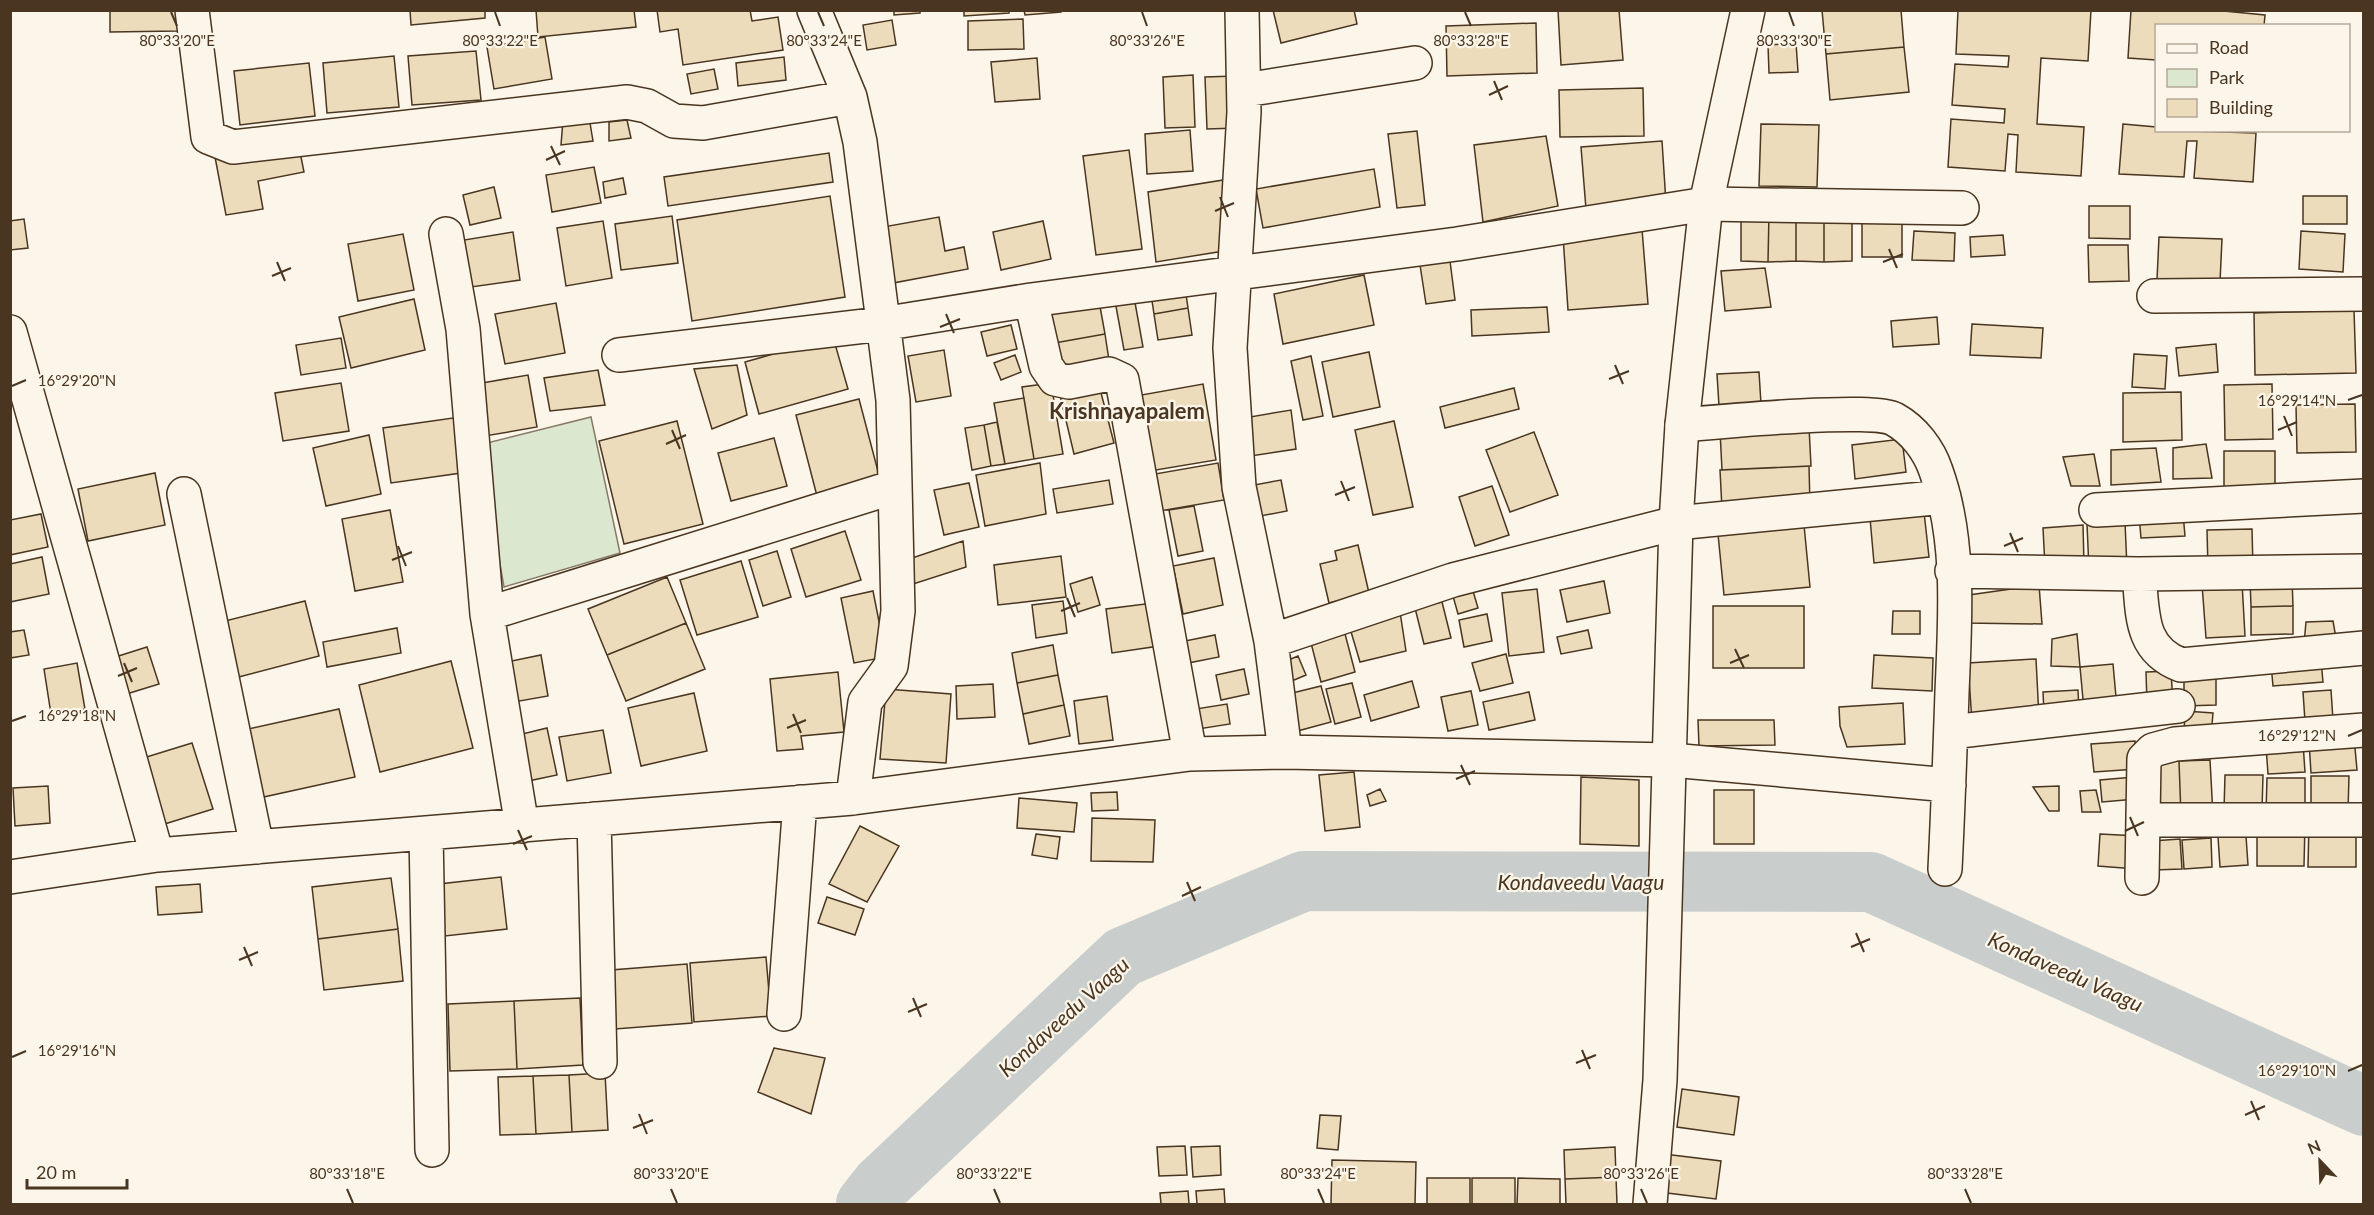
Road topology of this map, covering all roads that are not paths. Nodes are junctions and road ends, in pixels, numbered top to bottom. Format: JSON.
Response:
{"nodes":[{"id":1,"x":192,"y":10,"type":"edge"},
{"id":2,"x":814,"y":10,"type":"edge"},
{"id":3,"x":1242,"y":10,"type":"edge"},
{"id":4,"x":1748,"y":10,"type":"edge"},
{"id":5,"x":1415,"y":63,"type":"dead end"},
{"id":6,"x":1245,"y":90,"type":"junction"},
{"id":7,"x":850,"y":97,"type":"junction"},
{"id":8,"x":1706,"y":204,"type":"junction"},
{"id":9,"x":1962,"y":208,"type":"dead end"},
{"id":10,"x":446,"y":234,"type":"dead end"},
{"id":11,"x":1236,"y":273,"type":"junction"},
{"id":12,"x":2364,"y":294,"type":"edge"},
{"id":13,"x":2154,"y":296,"type":"dead end"},
{"id":14,"x":1031,"y":300,"type":"junction"},
{"id":15,"x":882,"y":324,"type":"junction"},
{"id":16,"x":10,"y":332,"type":"edge"},
{"id":17,"x":619,"y":355,"type":"dead end"},
{"id":18,"x":16,"y":368,"type":"edge"},
{"id":19,"x":1682,"y":424,"type":"junction"},
{"id":20,"x":894,"y":487,"type":"junction"},
{"id":21,"x":184,"y":494,"type":"dead end"},
{"id":22,"x":2364,"y":496,"type":"edge"},
{"id":23,"x":1944,"y":497,"type":"junction"},
{"id":24,"x":2096,"y":510,"type":"dead end"},
{"id":25,"x":1676,"y":523,"type":"junction"},
{"id":26,"x":2364,"y":571,"type":"edge"},
{"id":27,"x":1953,"y":572,"type":"junction"},
{"id":28,"x":2139,"y":574,"type":"junction"},
{"id":29,"x":487,"y":614,"type":"junction"},
{"id":30,"x":1270,"y":641,"type":"junction"},
{"id":31,"x":2364,"y":648,"type":"edge"},
{"id":32,"x":2181,"y":665,"type":"junction"},
{"id":33,"x":2178,"y":706,"type":"junction"},
{"id":34,"x":2364,"y":730,"type":"edge"},
{"id":35,"x":1951,"y":732,"type":"junction"},
{"id":36,"x":2175,"y":744,"type":"junction"},
{"id":37,"x":1285,"y":752,"type":"junction"},
{"id":38,"x":1190,"y":754,"type":"junction"},
{"id":39,"x":1671,"y":760,"type":"junction"},
{"id":40,"x":1949,"y":785,"type":"junction"},
{"id":41,"x":853,"y":798,"type":"junction"},
{"id":42,"x":800,"y":802,"type":"junction"},
{"id":43,"x":594,"y":819,"type":"junction"},
{"id":44,"x":2143,"y":820,"type":"junction"},
{"id":45,"x":2364,"y":820,"type":"edge"},
{"id":46,"x":522,"y":826,"type":"junction"},
{"id":47,"x":426,"y":833,"type":"junction"},
{"id":48,"x":257,"y":847,"type":"junction"},
{"id":49,"x":156,"y":855,"type":"junction"},
{"id":50,"x":1946,"y":869,"type":"dead end"},
{"id":51,"x":10,"y":878,"type":"edge"},
{"id":52,"x":2142,"y":878,"type":"dead end"},
{"id":53,"x":784,"y":1014,"type":"dead end"},
{"id":54,"x":600,"y":1062,"type":"dead end"},
{"id":55,"x":432,"y":1150,"type":"dead end"},
{"id":56,"x":1650,"y":1204,"type":"edge"}],
"edges":[{"from":1,"to":7,"type":"street"},
{"from":2,"to":7,"type":"street"},
{"from":3,"to":6,"type":"street"},
{"from":4,"to":8,"type":"street"},
{"from":5,"to":6,"type":"street"},
{"from":6,"to":11,"type":"street"},
{"from":7,"to":15,"type":"street"},
{"from":8,"to":9,"type":"street"},
{"from":8,"to":11,"type":"street"},
{"from":8,"to":19,"type":"street"},
{"from":10,"to":29,"type":"street"},
{"from":11,"to":14,"type":"street"},
{"from":11,"to":30,"type":"street"},
{"from":12,"to":13,"type":"street"},
{"from":14,"to":15,"type":"street"},
{"from":14,"to":38,"type":"street"},
{"from":15,"to":17,"type":"street"},
{"from":15,"to":20,"type":"street"},
{"from":16,"to":18,"type":"street"},
{"from":18,"to":49,"type":"street"},
{"from":19,"to":23,"type":"street"},
{"from":19,"to":25,"type":"street"},
{"from":20,"to":29,"type":"street"},
{"from":20,"to":41,"type":"street"},
{"from":21,"to":48,"type":"street"},
{"from":22,"to":24,"type":"street"},
{"from":23,"to":25,"type":"street"},
{"from":23,"to":27,"type":"street"},
{"from":25,"to":30,"type":"street"},
{"from":25,"to":39,"type":"street"},
{"from":26,"to":28,"type":"street"},
{"from":27,"to":28,"type":"street"},
{"from":27,"to":35,"type":"street"},
{"from":28,"to":32,"type":"street"},
{"from":29,"to":46,"type":"street"},
{"from":30,"to":37,"type":"street"},
{"from":31,"to":32,"type":"street"},
{"from":32,"to":33,"type":"street"},
{"from":33,"to":35,"type":"street"},
{"from":33,"to":36,"type":"street"},
{"from":34,"to":36,"type":"street"},
{"from":35,"to":40,"type":"street"},
{"from":36,"to":44,"type":"street"},
{"from":37,"to":38,"type":"street"},
{"from":37,"to":39,"type":"street"},
{"from":38,"to":41,"type":"street"},
{"from":39,"to":40,"type":"street"},
{"from":39,"to":56,"type":"street"},
{"from":40,"to":50,"type":"street"},
{"from":41,"to":42,"type":"street"},
{"from":42,"to":43,"type":"street"},
{"from":42,"to":53,"type":"street"},
{"from":43,"to":46,"type":"street"},
{"from":43,"to":54,"type":"street"},
{"from":44,"to":45,"type":"street"},
{"from":44,"to":52,"type":"street"},
{"from":46,"to":47,"type":"street"},
{"from":47,"to":48,"type":"street"},
{"from":47,"to":55,"type":"street"},
{"from":48,"to":49,"type":"street"},
{"from":49,"to":51,"type":"street"}]}
